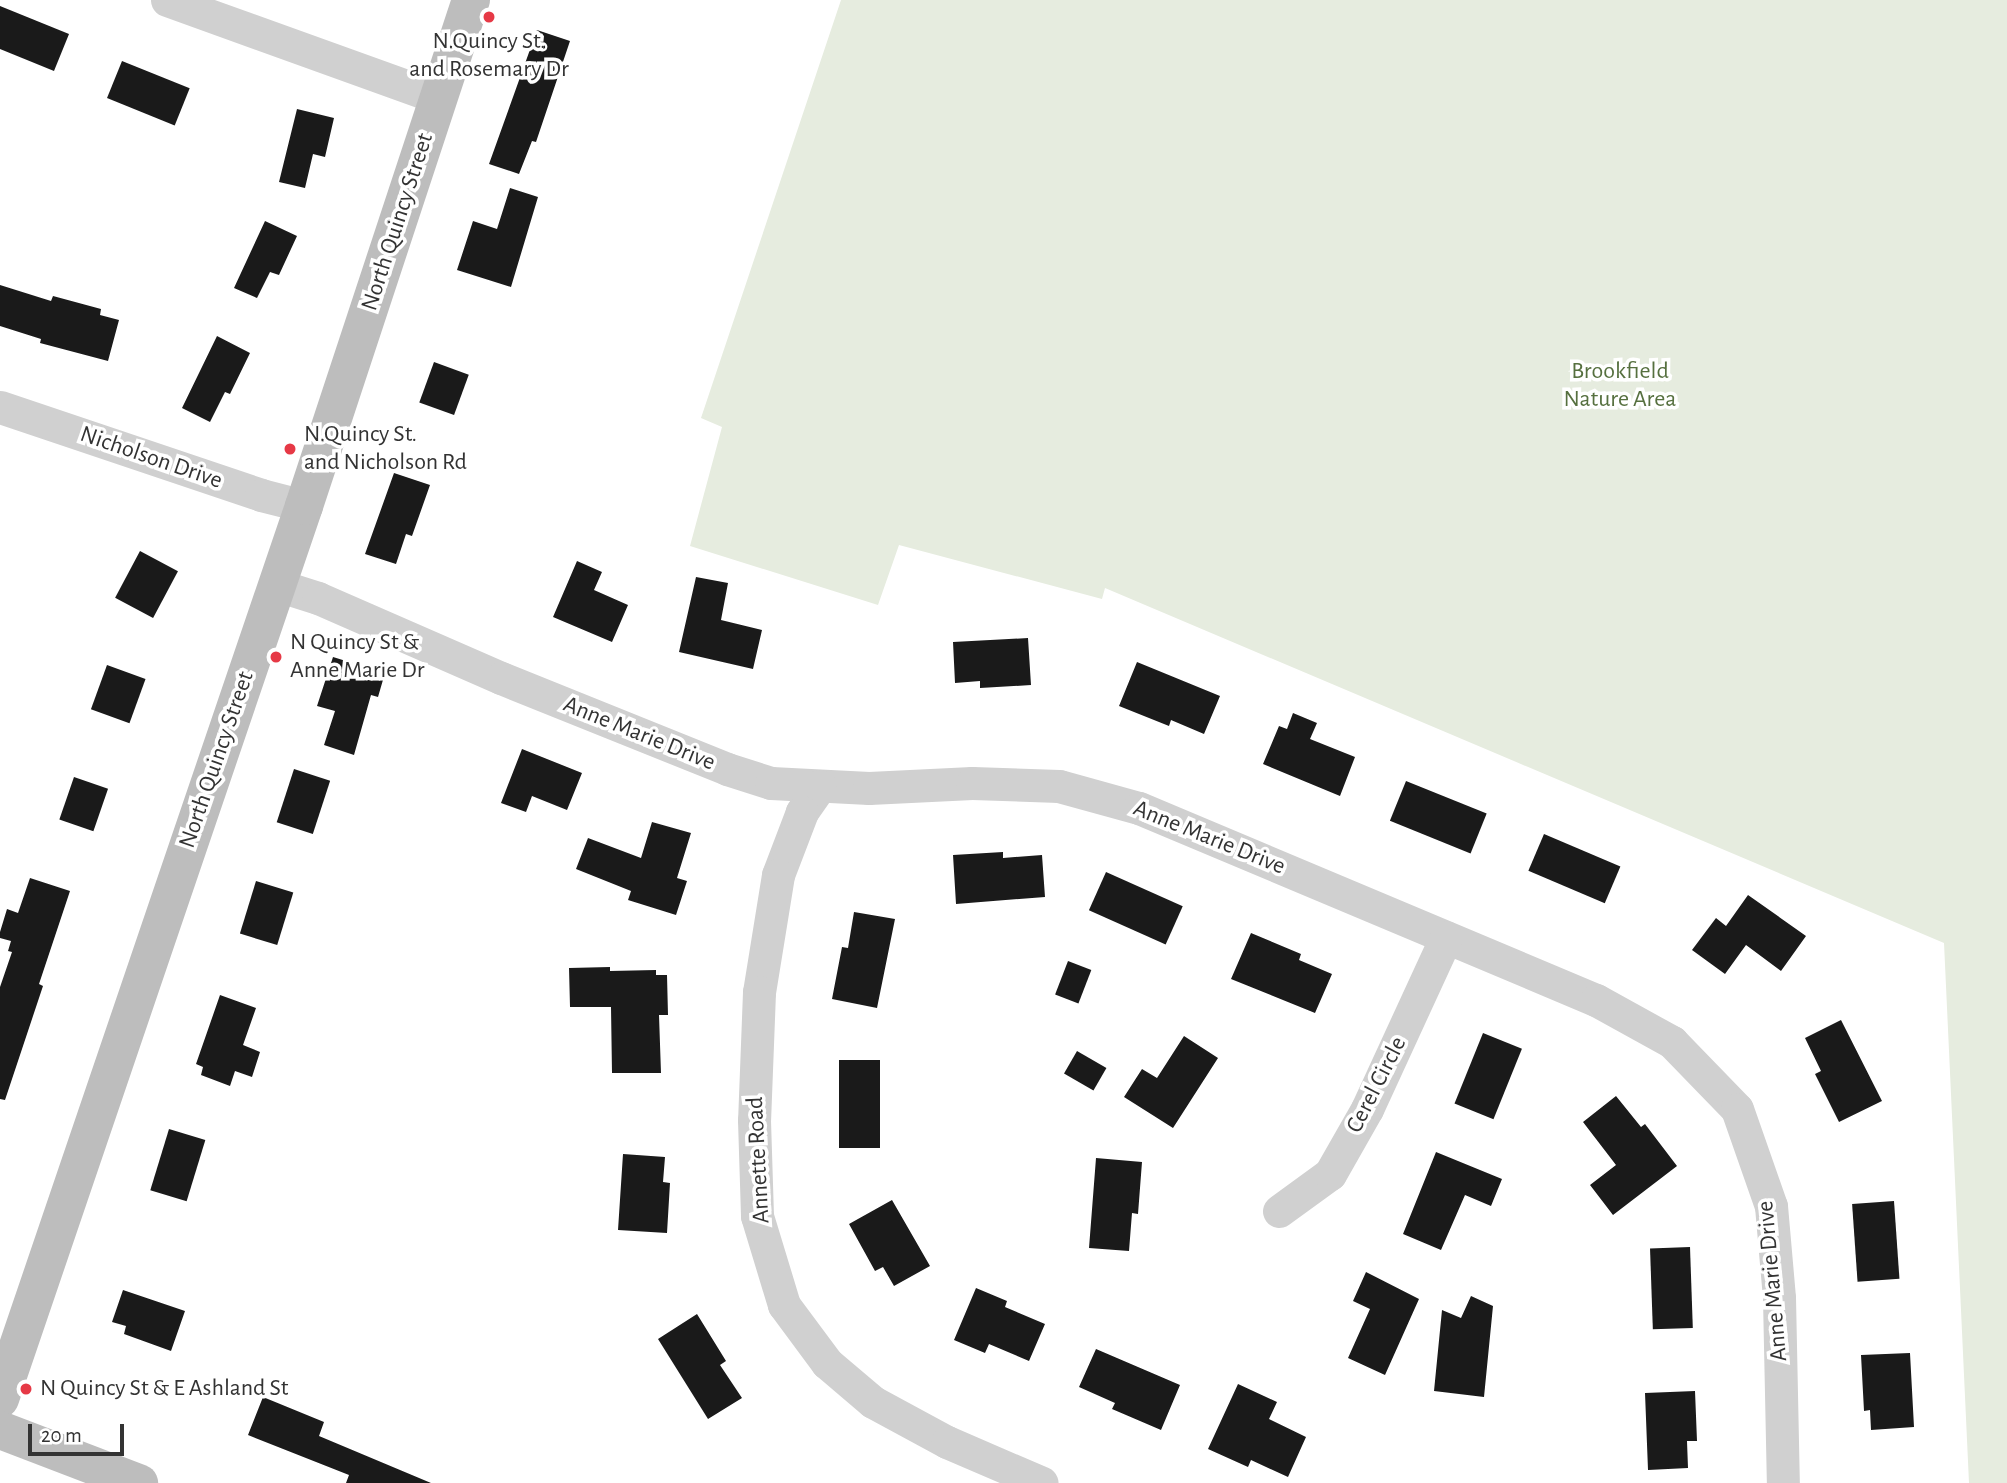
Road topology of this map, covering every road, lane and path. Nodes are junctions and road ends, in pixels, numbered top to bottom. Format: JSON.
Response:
{"nodes":[{"id":1,"x":167,"y":0,"type":"edge"},
{"id":2,"x":471,"y":0,"type":"edge"},
{"id":3,"x":439,"y":98,"type":"junction"},
{"id":4,"x":0,"y":407,"type":"edge"},
{"id":5,"x":304,"y":506,"type":"junction"},
{"id":6,"x":277,"y":585,"type":"junction"},
{"id":7,"x":820,"y":786,"type":"junction"},
{"id":8,"x":1446,"y":937,"type":"junction"},
{"id":9,"x":1279,"y":1211,"type":"dead end"},
{"id":10,"x":0,"y":1399,"type":"edge"},
{"id":11,"x":0,"y":1430,"type":"edge"},
{"id":12,"x":139,"y":1483,"type":"edge"},
{"id":13,"x":1042,"y":1483,"type":"edge"},
{"id":14,"x":1783,"y":1483,"type":"edge"}],
"edges":[{"from":1,"to":3,"type":"street"},
{"from":2,"to":3,"type":"main road","name":"North Quincy Street"},
{"from":3,"to":5,"type":"main road","name":"North Quincy Street"},
{"from":4,"to":5,"type":"street","name":"Nicholson Drive"},
{"from":5,"to":6,"type":"main road","name":"North Quincy Street"},
{"from":6,"to":7,"type":"street","name":"Anne Marie Drive"},
{"from":6,"to":10,"type":"main road","name":"North Quincy Street"},
{"from":7,"to":8,"type":"street","name":"Anne Marie Drive"},
{"from":7,"to":13,"type":"street","name":"Annette Road"},
{"from":8,"to":9,"type":"street","name":"Cerel Circle"},
{"from":8,"to":14,"type":"street","name":"Anne Marie Drive"},
{"from":11,"to":12,"type":"main road"}]}
